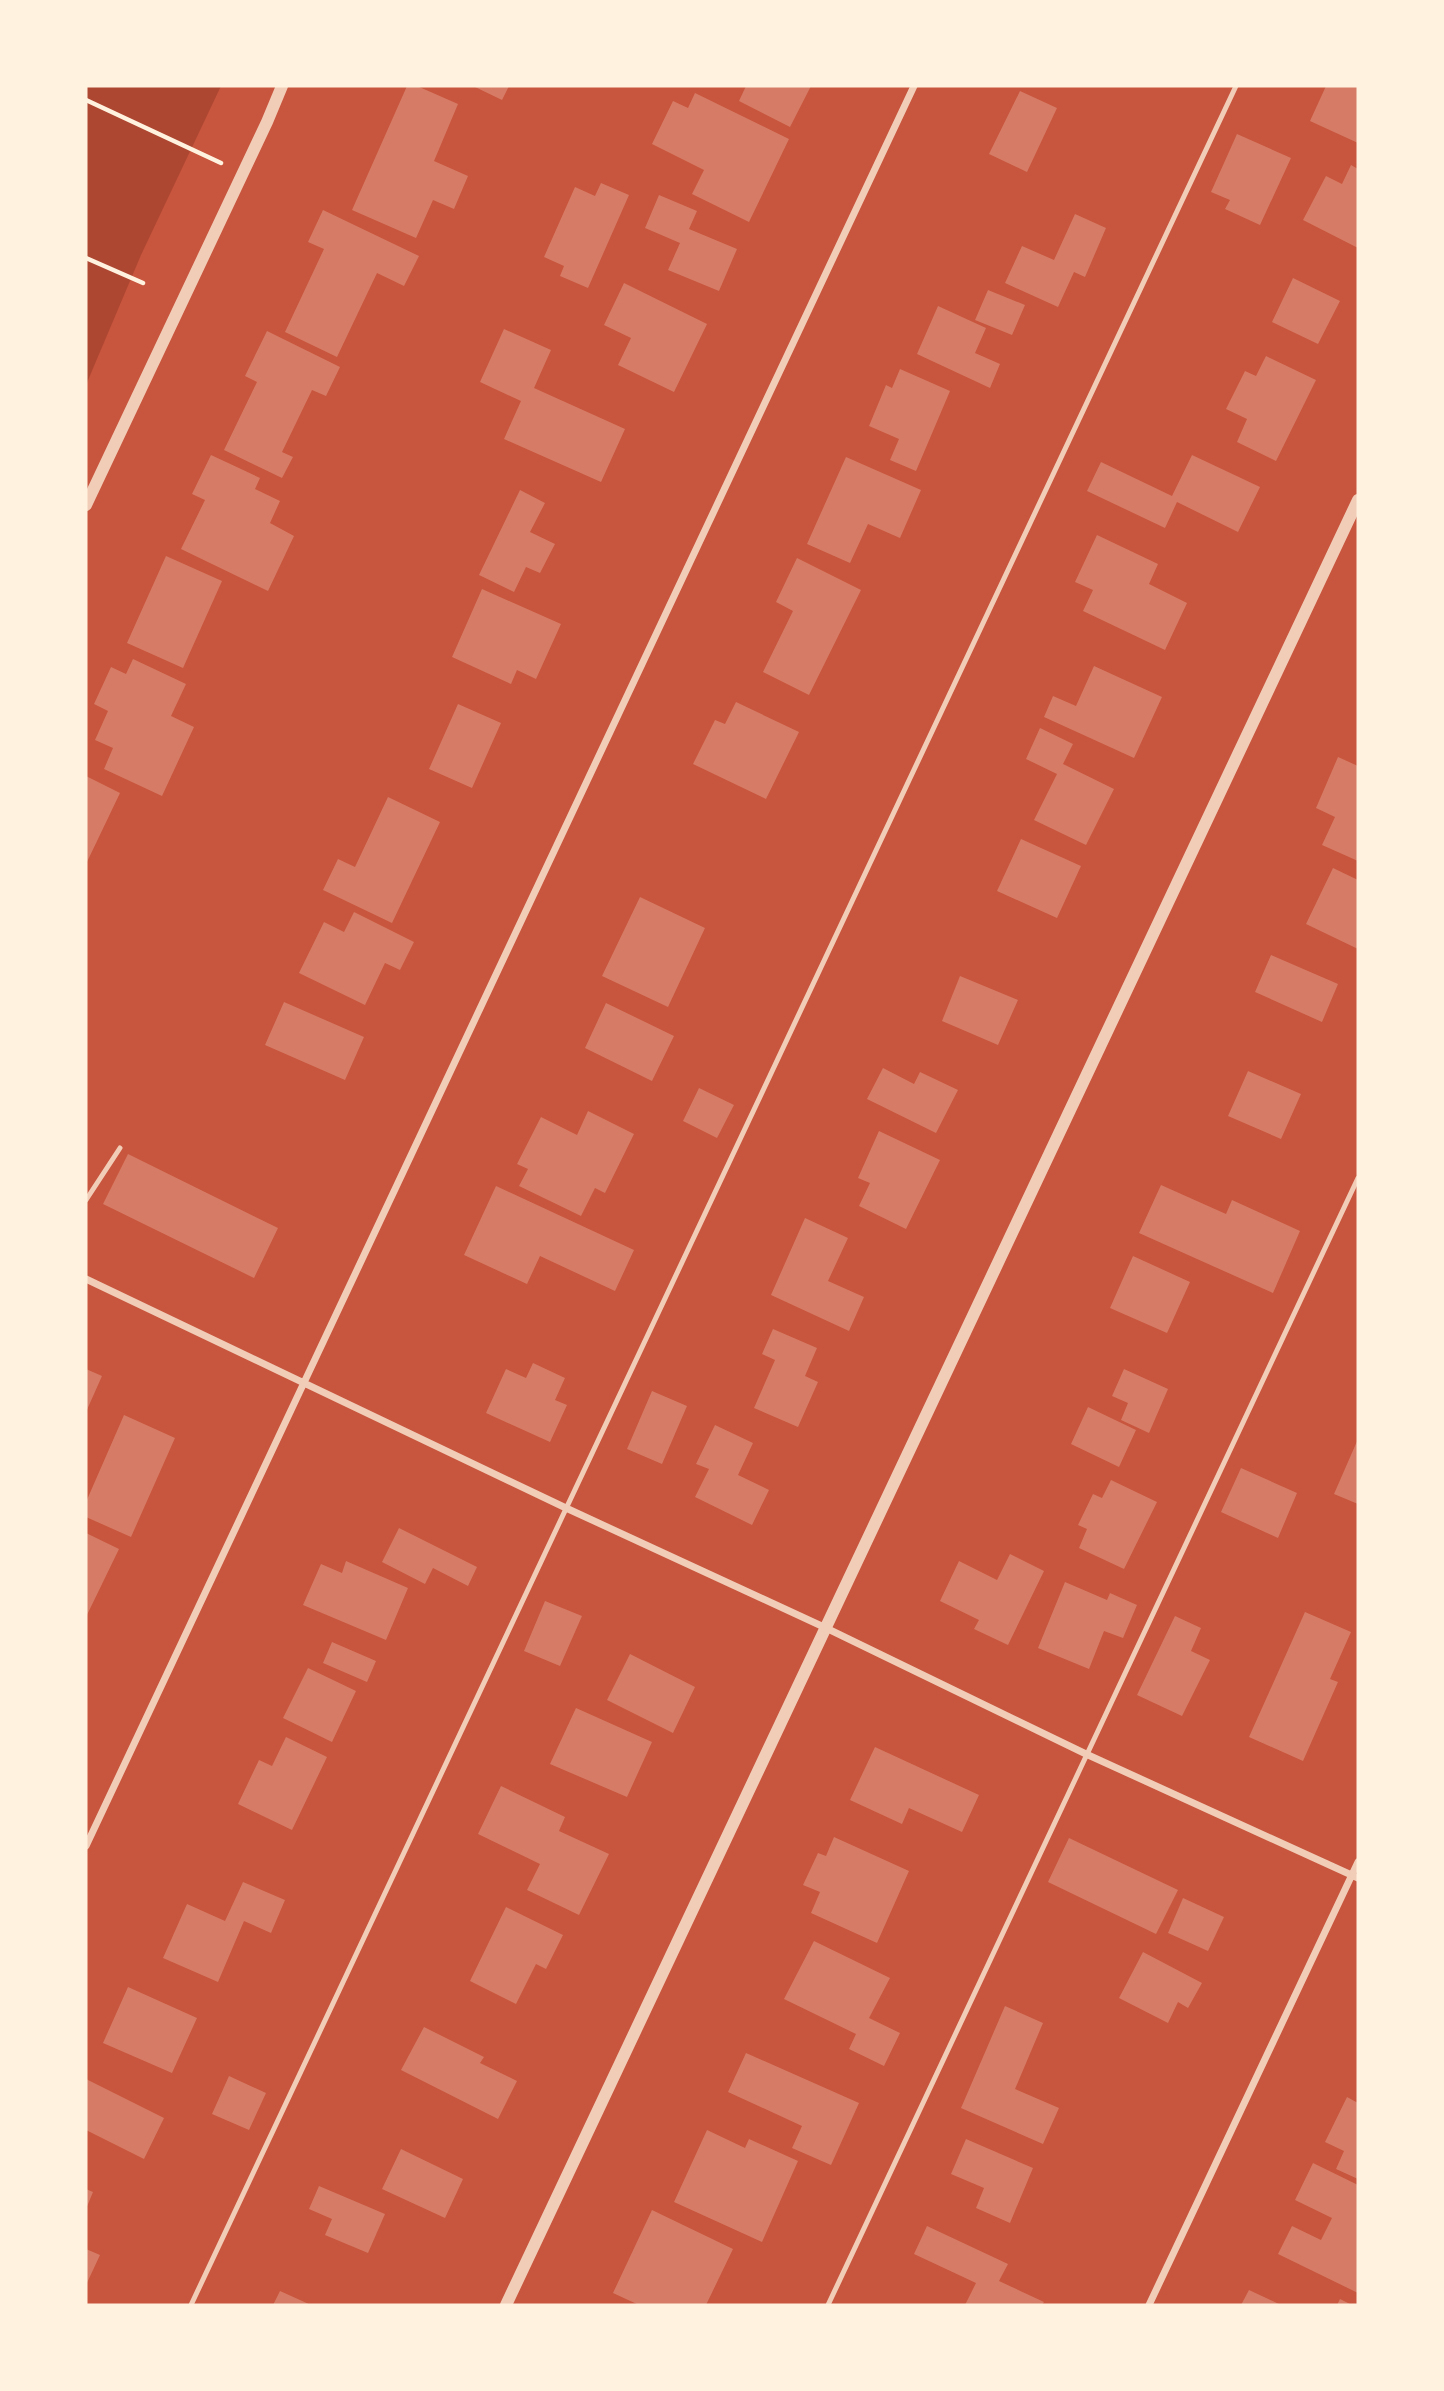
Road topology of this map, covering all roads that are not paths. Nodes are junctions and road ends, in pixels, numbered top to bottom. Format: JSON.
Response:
{"nodes":[{"id":1,"x":282,"y":86,"type":"edge"},
{"id":2,"x":914,"y":86,"type":"edge"},
{"id":3,"x":1236,"y":86,"type":"edge"},
{"id":4,"x":1358,"y":500,"type":"edge"},
{"id":5,"x":86,"y":505,"type":"edge"},
{"id":6,"x":120,"y":1148,"type":"dead end"},
{"id":7,"x":1358,"y":1178,"type":"edge"},
{"id":8,"x":86,"y":1200,"type":"edge"},
{"id":9,"x":86,"y":1279,"type":"edge"},
{"id":10,"x":304,"y":1382,"type":"junction"},
{"id":11,"x":566,"y":1508,"type":"junction"},
{"id":12,"x":826,"y":1628,"type":"junction"},
{"id":13,"x":1086,"y":1754,"type":"junction"},
{"id":14,"x":86,"y":1846,"type":"edge"},
{"id":15,"x":1358,"y":1863,"type":"edge"},
{"id":16,"x":1355,"y":1876,"type":"edge"},
{"id":17,"x":191,"y":2305,"type":"edge"},
{"id":18,"x":506,"y":2305,"type":"edge"},
{"id":19,"x":828,"y":2305,"type":"edge"},
{"id":20,"x":1149,"y":2305,"type":"edge"}],
"edges":[{"from":1,"to":5,"type":"street"},
{"from":2,"to":10,"type":"street"},
{"from":3,"to":11,"type":"lane"},
{"from":4,"to":12,"type":"street"},
{"from":6,"to":8,"type":"lane"},
{"from":7,"to":13,"type":"lane"},
{"from":9,"to":10,"type":"street"},
{"from":10,"to":11,"type":"street"},
{"from":10,"to":14,"type":"street"},
{"from":11,"to":12,"type":"street"},
{"from":11,"to":17,"type":"lane"},
{"from":12,"to":13,"type":"street"},
{"from":12,"to":18,"type":"street"},
{"from":13,"to":16,"type":"street"},
{"from":13,"to":19,"type":"lane"},
{"from":15,"to":16,"type":"street"},
{"from":16,"to":20,"type":"street"}]}
